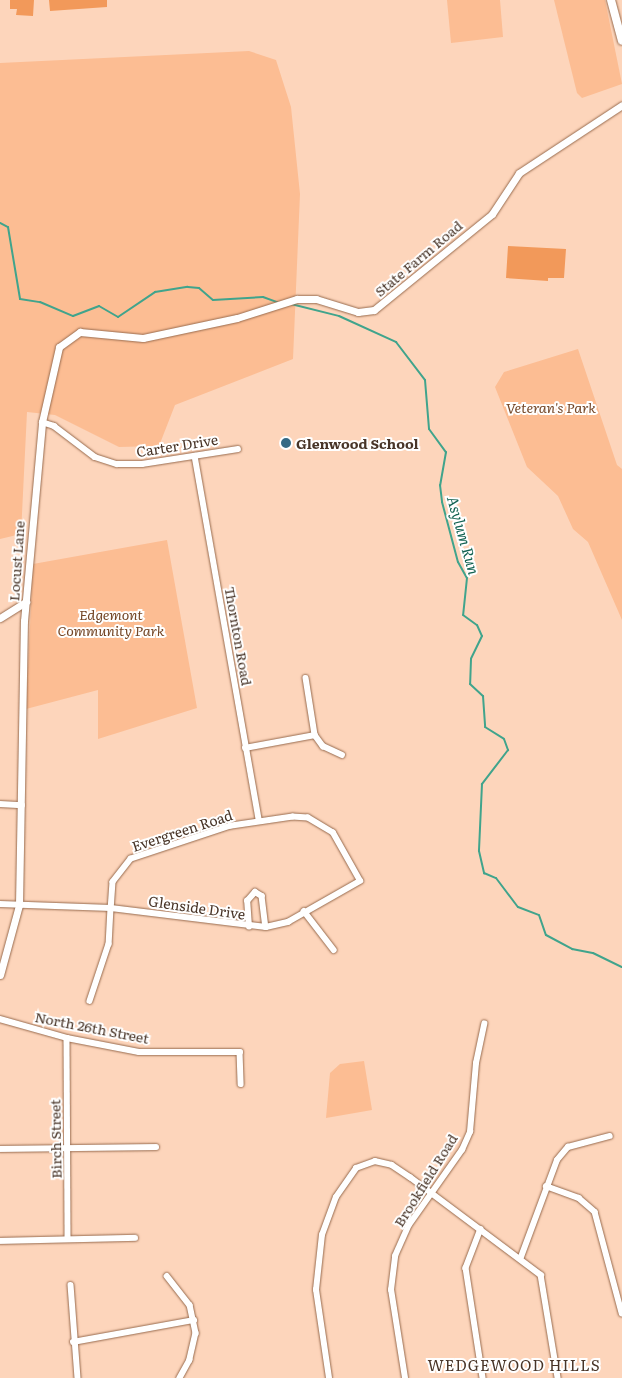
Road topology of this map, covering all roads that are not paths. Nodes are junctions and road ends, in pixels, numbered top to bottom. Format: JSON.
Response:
{"nodes":[{"id":1,"x":611,"y":0,"type":"edge"},
{"id":2,"x":622,"y":41,"type":"edge"},
{"id":3,"x":622,"y":105,"type":"edge"},
{"id":4,"x":71,"y":335,"type":"joint"},
{"id":5,"x":42,"y":422,"type":"junction"},
{"id":6,"x":238,"y":448,"type":"dead end"},
{"id":7,"x":195,"y":456,"type":"junction"},
{"id":8,"x":26,"y":602,"type":"junction"},
{"id":9,"x":0,"y":618,"type":"edge"},
{"id":10,"x":306,"y":678,"type":"dead end"},
{"id":11,"x":315,"y":735,"type":"junction"},
{"id":12,"x":246,"y":748,"type":"junction"},
{"id":13,"x":342,"y":755,"type":"dead end"},
{"id":14,"x":0,"y":804,"type":"edge"},
{"id":15,"x":22,"y":804,"type":"junction"},
{"id":16,"x":259,"y":820,"type":"junction"},
{"id":17,"x":360,"y":882,"type":"joint"},
{"id":18,"x":0,"y":904,"type":"edge"},
{"id":19,"x":19,"y":905,"type":"junction"},
{"id":20,"x":111,"y":908,"type":"junction"},
{"id":21,"x":304,"y":911,"type":"junction"},
{"id":22,"x":249,"y":927,"type":"junction"},
{"id":23,"x":266,"y":927,"type":"junction"},
{"id":24,"x":334,"y":950,"type":"dead end"},
{"id":25,"x":0,"y":975,"type":"edge"},
{"id":26,"x":90,"y":1001,"type":"dead end"},
{"id":27,"x":0,"y":1019,"type":"edge"},
{"id":28,"x":484,"y":1024,"type":"dead end"},
{"id":29,"x":67,"y":1038,"type":"junction"},
{"id":30,"x":241,"y":1084,"type":"dead end"},
{"id":31,"x":610,"y":1136,"type":"dead end"},
{"id":32,"x":156,"y":1147,"type":"dead end"},
{"id":33,"x":69,"y":1148,"type":"junction"},
{"id":34,"x":0,"y":1149,"type":"edge"},
{"id":35,"x":546,"y":1186,"type":"junction"},
{"id":36,"x":433,"y":1194,"type":"junction"},
{"id":37,"x":481,"y":1230,"type":"junction"},
{"id":38,"x":135,"y":1238,"type":"dead end"},
{"id":39,"x":68,"y":1239,"type":"junction"},
{"id":40,"x":0,"y":1241,"type":"edge"},
{"id":41,"x":521,"y":1258,"type":"junction"},
{"id":42,"x":167,"y":1276,"type":"dead end"},
{"id":43,"x":70,"y":1285,"type":"dead end"},
{"id":44,"x":622,"y":1313,"type":"edge"},
{"id":45,"x":194,"y":1320,"type":"junction"},
{"id":46,"x":73,"y":1342,"type":"junction"},
{"id":47,"x":78,"y":1378,"type":"edge"},
{"id":48,"x":180,"y":1378,"type":"edge"},
{"id":49,"x":329,"y":1378,"type":"edge"},
{"id":50,"x":405,"y":1378,"type":"edge"},
{"id":51,"x":483,"y":1378,"type":"edge"},
{"id":52,"x":558,"y":1378,"type":"edge"}],
"edges":[{"from":1,"to":2,"type":"main road"},
{"from":3,"to":4,"type":"street","name":"State Farm Road"},
{"from":4,"to":5,"type":"street","name":"Locust Lane"},
{"from":5,"to":7,"type":"street","name":"Carter Drive"},
{"from":5,"to":8,"type":"street","name":"Locust Lane"},
{"from":6,"to":7,"type":"street","name":"Carter Drive"},
{"from":7,"to":12,"type":"street","name":"Thornton Road"},
{"from":8,"to":9,"type":"street"},
{"from":8,"to":15,"type":"street","name":"Locust Lane"},
{"from":10,"to":11,"type":"street"},
{"from":11,"to":12,"type":"street"},
{"from":11,"to":13,"type":"street"},
{"from":12,"to":16,"type":"street","name":"Thornton Road"},
{"from":14,"to":15,"type":"street"},
{"from":15,"to":19,"type":"street","name":"Locust Lane"},
{"from":16,"to":17,"type":"street","name":"Evergreen Road"},
{"from":16,"to":20,"type":"street","name":"Evergreen Road"},
{"from":17,"to":21,"type":"street","name":"Glenside Drive"},
{"from":18,"to":19,"type":"street","name":"Glenside Drive"},
{"from":19,"to":20,"type":"street","name":"Glenside Drive"},
{"from":19,"to":25,"type":"street","name":"Locust Lane"},
{"from":20,"to":22,"type":"street","name":"Glenside Drive"},
{"from":20,"to":26,"type":"street","name":"Evergreen Road"},
{"from":21,"to":23,"type":"street","name":"Glenside Drive"},
{"from":21,"to":24,"type":"street"},
{"from":22,"to":23,"type":"street","name":"Glenside Drive"},
{"from":22,"to":23,"type":"street"},
{"from":27,"to":29,"type":"street","name":"North 26th Street"},
{"from":28,"to":36,"type":"street","name":"Brookfield Road"},
{"from":29,"to":30,"type":"street","name":"North 26th Street"},
{"from":29,"to":33,"type":"street","name":"Birch Street"},
{"from":31,"to":35,"type":"street"},
{"from":32,"to":33,"type":"street"},
{"from":33,"to":34,"type":"street"},
{"from":33,"to":39,"type":"street","name":"Birch Street"},
{"from":35,"to":41,"type":"street"},
{"from":35,"to":44,"type":"street"},
{"from":36,"to":37,"type":"street"},
{"from":36,"to":49,"type":"street"},
{"from":36,"to":50,"type":"street","name":"Brookfield Road"},
{"from":37,"to":41,"type":"street"},
{"from":37,"to":51,"type":"street"},
{"from":38,"to":39,"type":"street"},
{"from":39,"to":40,"type":"street"},
{"from":41,"to":52,"type":"street"},
{"from":42,"to":45,"type":"street"},
{"from":43,"to":46,"type":"street"},
{"from":45,"to":46,"type":"street"},
{"from":45,"to":48,"type":"street"},
{"from":46,"to":47,"type":"street"}]}
